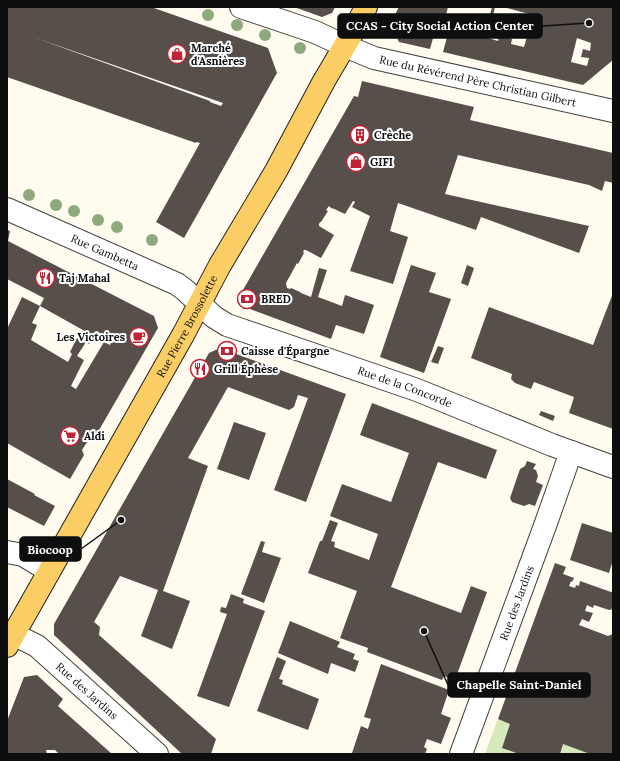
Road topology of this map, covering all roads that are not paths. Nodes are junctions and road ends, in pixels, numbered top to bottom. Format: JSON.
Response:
{"nodes":[{"id":1,"x":241,"y":7,"type":"edge"},
{"id":2,"x":366,"y":7,"type":"edge"},
{"id":3,"x":345,"y":46,"type":"junction"},
{"id":4,"x":613,"y":110,"type":"edge"},
{"id":5,"x":7,"y":209,"type":"edge"},
{"id":6,"x":200,"y":303,"type":"junction"},
{"id":7,"x":572,"y":452,"type":"junction"},
{"id":8,"x":613,"y":467,"type":"edge"},
{"id":9,"x":7,"y":552,"type":"edge"},
{"id":10,"x":49,"y":571,"type":"junction"},
{"id":11,"x":10,"y":640,"type":"edge"},
{"id":12,"x":157,"y":754,"type":"edge"},
{"id":13,"x":461,"y":754,"type":"edge"}],
"edges":[{"from":1,"to":3,"type":"street","name":"Rue du Révérend Père Christian Gilbert"},
{"from":2,"to":3,"type":"main road","name":"Rue Pierre Brossolette"},
{"from":3,"to":4,"type":"street","name":"Rue du Révérend Père Christian Gilbert"},
{"from":3,"to":6,"type":"main road","name":"Rue Pierre Brossolette"},
{"from":5,"to":6,"type":"street","name":"Rue Gambetta"},
{"from":6,"to":7,"type":"street","name":"Rue de la Concorde"},
{"from":6,"to":10,"type":"main road","name":"Rue Pierre Brossolette"},
{"from":7,"to":8,"type":"street","name":"Rue de la Concorde"},
{"from":7,"to":13,"type":"street","name":"Rue des Jardins"},
{"from":9,"to":10,"type":"street"},
{"from":10,"to":11,"type":"main road","name":"Rue Pierre Brossolette"},
{"from":11,"to":12,"type":"street","name":"Rue des Jardins"}]}
